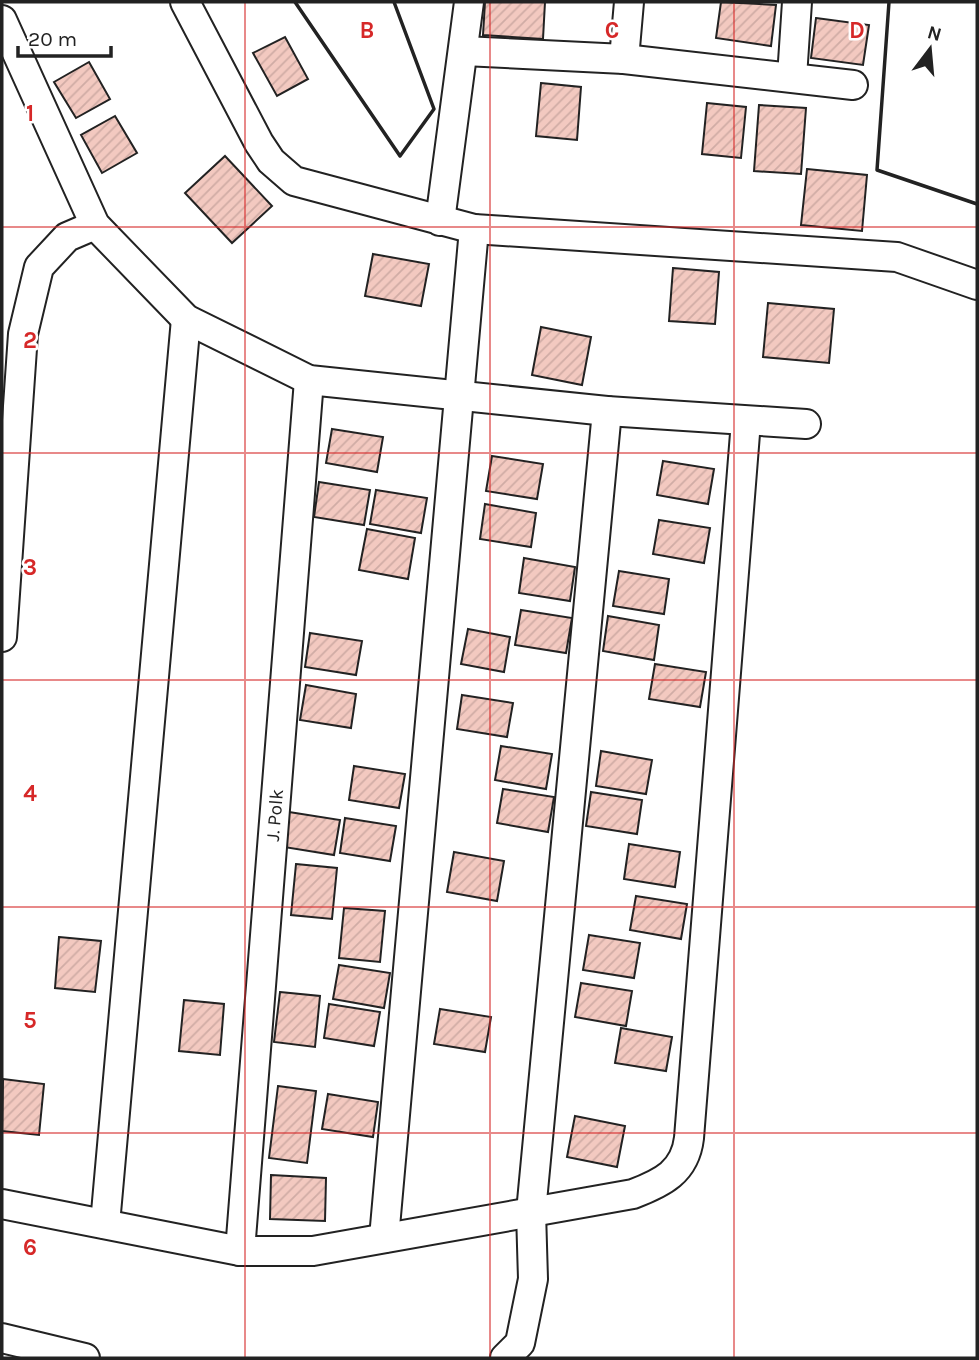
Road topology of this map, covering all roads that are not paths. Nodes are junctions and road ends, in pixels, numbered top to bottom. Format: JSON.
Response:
{"nodes":[{"id":1,"x":185,"y":2,"type":"edge"},
{"id":2,"x":469,"y":2,"type":"edge"},
{"id":3,"x":629,"y":2,"type":"edge"},
{"id":4,"x":797,"y":2,"type":"edge"},
{"id":5,"x":2,"y":20,"type":"edge"},
{"id":6,"x":464,"y":51,"type":"junction"},
{"id":7,"x":624,"y":59,"type":"junction"},
{"id":8,"x":792,"y":77,"type":"junction"},
{"id":9,"x":853,"y":85,"type":"dead end"},
{"id":10,"x":440,"y":221,"type":"junction"},
{"id":11,"x":95,"y":225,"type":"junction"},
{"id":12,"x":474,"y":229,"type":"junction"},
{"id":13,"x":977,"y":285,"type":"edge"},
{"id":14,"x":186,"y":319,"type":"junction"},
{"id":15,"x":309,"y":380,"type":"junction"},
{"id":16,"x":458,"y":397,"type":"junction"},
{"id":17,"x":607,"y":411,"type":"junction"},
{"id":18,"x":746,"y":421,"type":"junction"},
{"id":19,"x":806,"y":424,"type":"dead end"},
{"id":20,"x":2,"y":637,"type":"edge"},
{"id":21,"x":2,"y":1204,"type":"edge"},
{"id":22,"x":531,"y":1212,"type":"junction"},
{"id":23,"x":105,"y":1224,"type":"junction"},
{"id":24,"x":384,"y":1238,"type":"junction"},
{"id":25,"x":240,"y":1251,"type":"junction"},
{"id":26,"x":2,"y":1338,"type":"edge"},
{"id":27,"x":85,"y":1358,"type":"edge"},
{"id":28,"x":505,"y":1358,"type":"edge"}],
"edges":[{"from":1,"to":10,"type":"street"},
{"from":2,"to":6,"type":"street"},
{"from":3,"to":7,"type":"street"},
{"from":4,"to":8,"type":"street"},
{"from":5,"to":11,"type":"street"},
{"from":6,"to":7,"type":"street"},
{"from":6,"to":10,"type":"street"},
{"from":7,"to":8,"type":"street"},
{"from":8,"to":9,"type":"street"},
{"from":10,"to":12,"type":"street"},
{"from":11,"to":14,"type":"street"},
{"from":11,"to":20,"type":"street"},
{"from":12,"to":13,"type":"street"},
{"from":12,"to":16,"type":"street"},
{"from":14,"to":15,"type":"street"},
{"from":14,"to":23,"type":"street"},
{"from":15,"to":16,"type":"street"},
{"from":15,"to":25,"type":"street","name":"J. Polk"},
{"from":16,"to":17,"type":"street"},
{"from":16,"to":24,"type":"street"},
{"from":17,"to":18,"type":"street"},
{"from":17,"to":22,"type":"street"},
{"from":18,"to":19,"type":"street"},
{"from":18,"to":22,"type":"street"},
{"from":21,"to":23,"type":"street"},
{"from":22,"to":24,"type":"street"},
{"from":22,"to":28,"type":"street"},
{"from":23,"to":25,"type":"street"},
{"from":24,"to":25,"type":"street"},
{"from":26,"to":27,"type":"street"}]}
